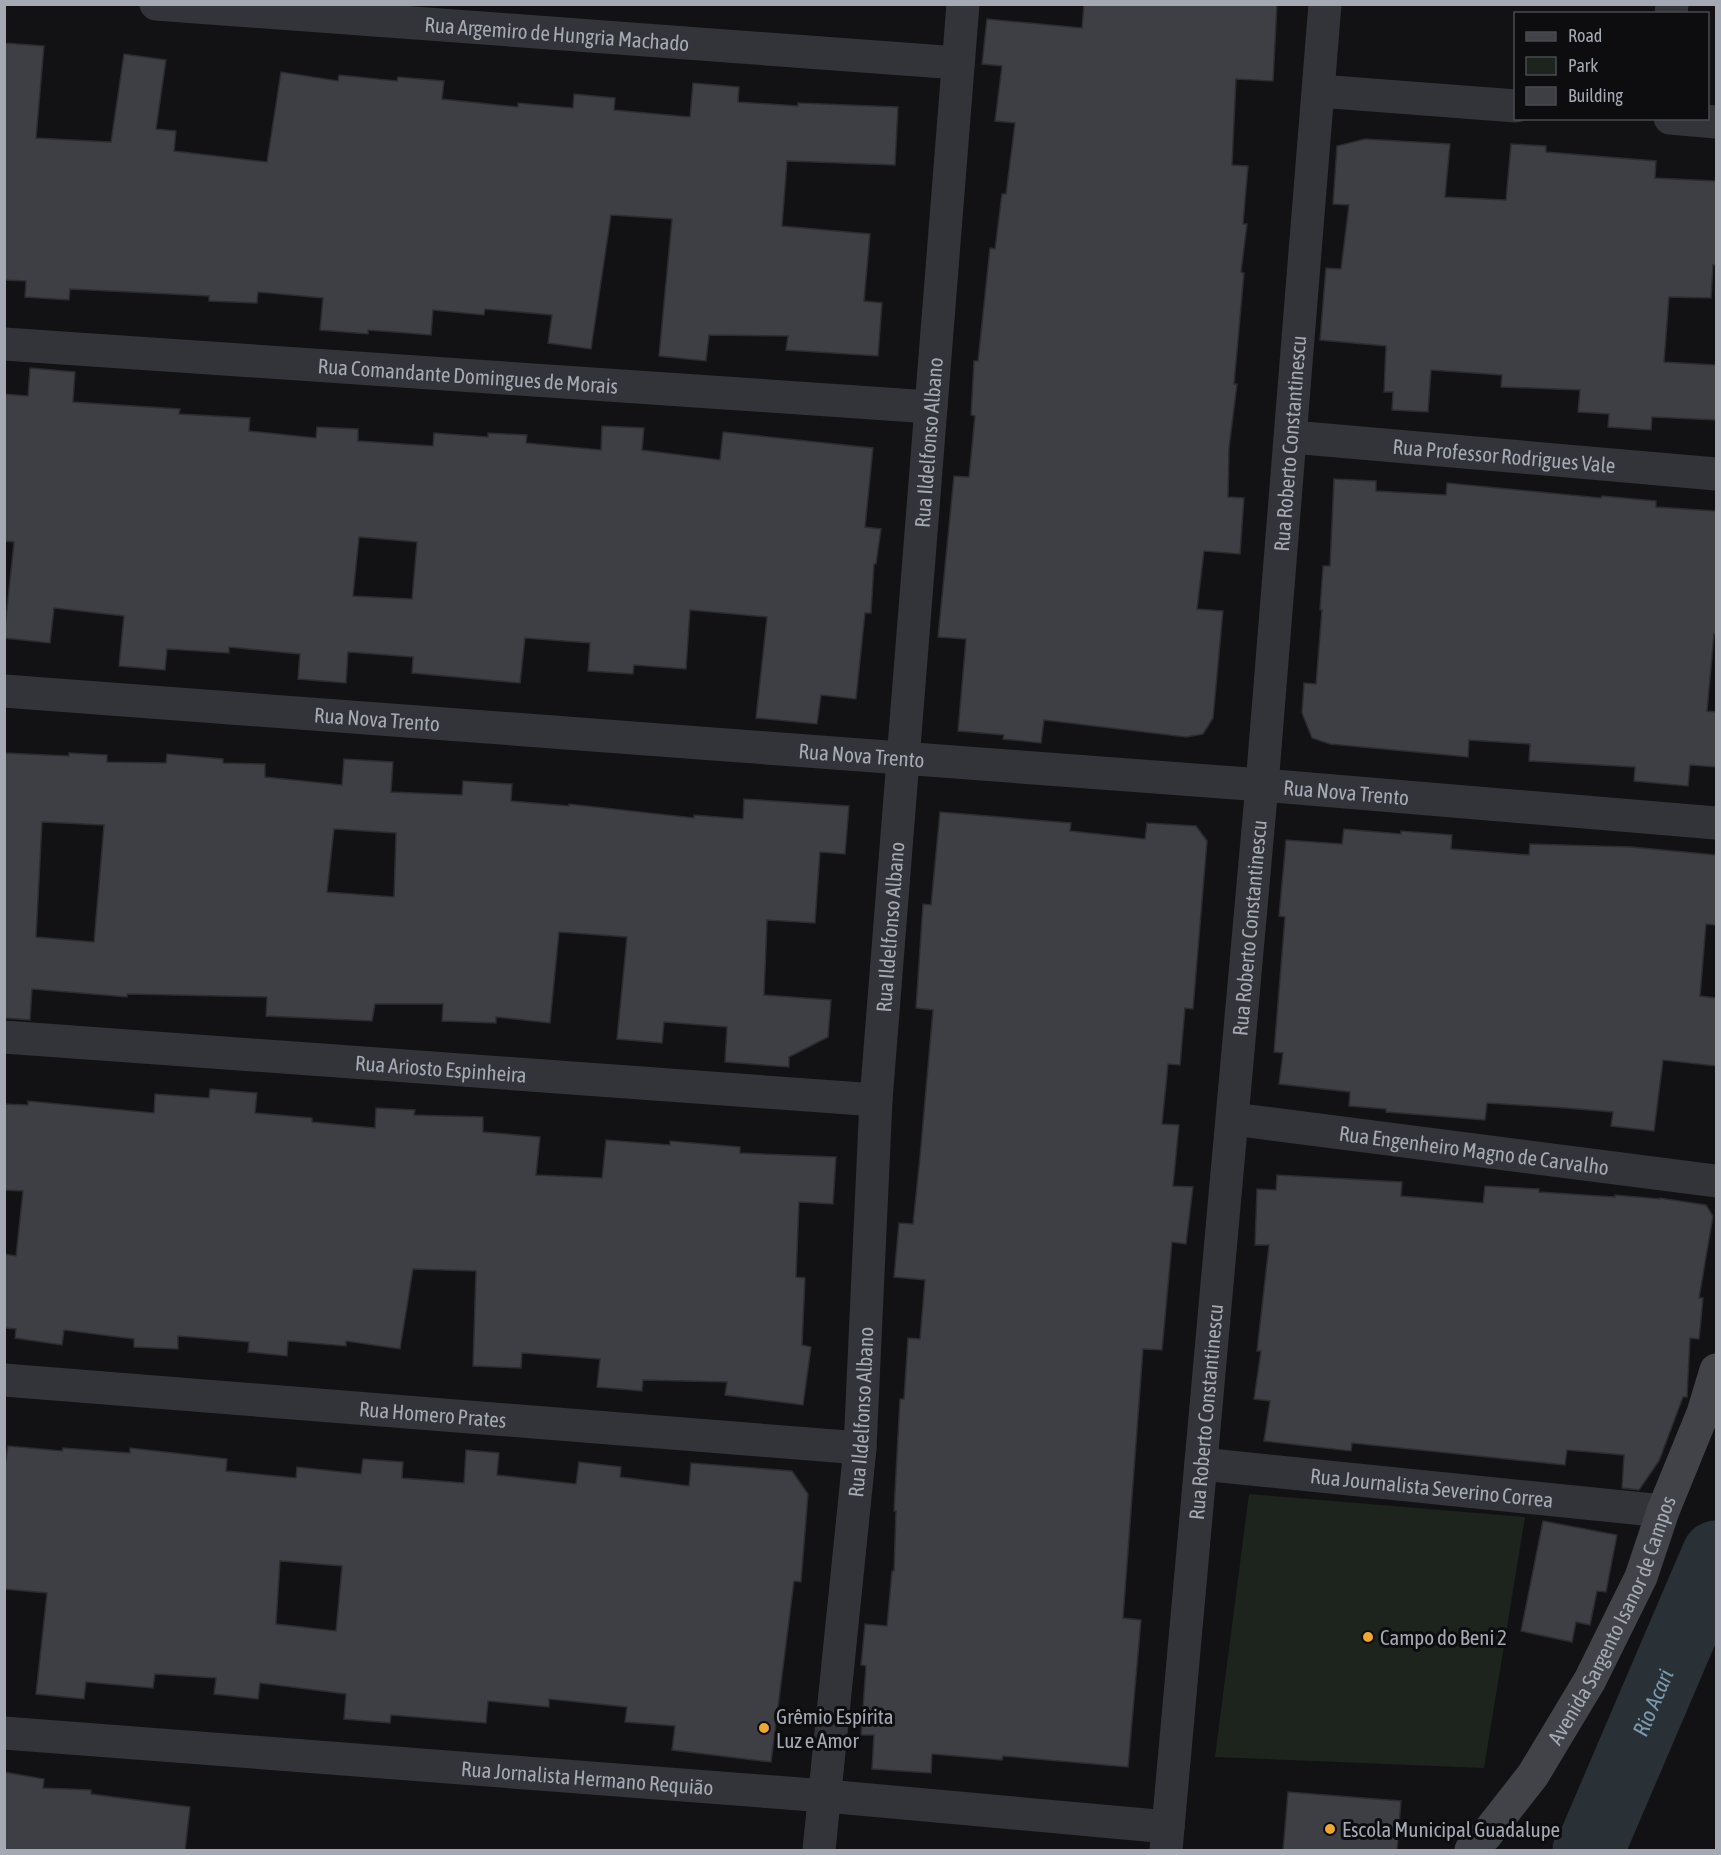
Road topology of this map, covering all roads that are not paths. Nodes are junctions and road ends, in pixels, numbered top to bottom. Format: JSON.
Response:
{"nodes":[{"id":1,"x":156,"y":4,"type":"edge"},
{"id":2,"x":963,"y":4,"type":"edge"},
{"id":3,"x":1324,"y":4,"type":"edge"},
{"id":4,"x":958,"y":63,"type":"junction"},
{"id":5,"x":1319,"y":90,"type":"junction"},
{"id":6,"x":1514,"y":106,"type":"edge"},
{"id":7,"x":1693,"y":120,"type":"edge"},
{"id":8,"x":1716,"y":122,"type":"edge"},
{"id":9,"x":4,"y":344,"type":"edge"},
{"id":10,"x":931,"y":407,"type":"junction"},
{"id":11,"x":1292,"y":437,"type":"junction"},
{"id":12,"x":1716,"y":474,"type":"edge"},
{"id":13,"x":4,"y":691,"type":"edge"},
{"id":14,"x":903,"y":759,"type":"junction"},
{"id":15,"x":1262,"y":785,"type":"junction"},
{"id":16,"x":1716,"y":823,"type":"edge"},
{"id":17,"x":4,"y":1037,"type":"edge"},
{"id":18,"x":876,"y":1100,"type":"junction"},
{"id":19,"x":1233,"y":1119,"type":"junction"},
{"id":20,"x":1716,"y":1181,"type":"edge"},
{"id":21,"x":1716,"y":1370,"type":"edge"},
{"id":22,"x":4,"y":1380,"type":"edge"},
{"id":23,"x":860,"y":1448,"type":"junction"},
{"id":24,"x":1201,"y":1464,"type":"junction"},
{"id":25,"x":1663,"y":1511,"type":"junction"},
{"id":26,"x":4,"y":1733,"type":"edge"},
{"id":27,"x":826,"y":1796,"type":"junction"},
{"id":28,"x":1167,"y":1839,"type":"edge"},
{"id":29,"x":819,"y":1851,"type":"edge"},
{"id":30,"x":1471,"y":1851,"type":"edge"}],
"edges":[{"from":1,"to":4,"type":"street","name":"Rua Argemiro de Hungria Machado"},
{"from":2,"to":4,"type":"street","name":"Rua Ildelfonso Albano"},
{"from":3,"to":5,"type":"street","name":"Rua Roberto Constantinescu"},
{"from":4,"to":10,"type":"street","name":"Rua Ildelfonso Albano"},
{"from":5,"to":6,"type":"street"},
{"from":5,"to":11,"type":"street","name":"Rua Roberto Constantinescu"},
{"from":7,"to":8,"type":"street"},
{"from":9,"to":10,"type":"street","name":"Rua Comandante Domingues de Morais"},
{"from":10,"to":14,"type":"street","name":"Rua Ildelfonso Albano"},
{"from":11,"to":12,"type":"street","name":"Rua Professor Rodrigues Vale"},
{"from":11,"to":15,"type":"street","name":"Rua Roberto Constantinescu"},
{"from":13,"to":14,"type":"street","name":"Rua Nova Trento"},
{"from":14,"to":15,"type":"street","name":"Rua Nova Trento"},
{"from":14,"to":18,"type":"street","name":"Rua Ildelfonso Albano"},
{"from":15,"to":16,"type":"street","name":"Rua Nova Trento"},
{"from":15,"to":19,"type":"street","name":"Rua Roberto Constantinescu"},
{"from":17,"to":18,"type":"street","name":"Rua Ariosto Espinheira"},
{"from":18,"to":23,"type":"street","name":"Rua Ildelfonso Albano"},
{"from":19,"to":20,"type":"street","name":"Rua Engenheiro Magno de Carvalho"},
{"from":19,"to":24,"type":"street","name":"Rua Roberto Constantinescu"},
{"from":21,"to":25,"type":"street","name":"Avenida Sargento Isanor de Campos"},
{"from":22,"to":23,"type":"street","name":"Rua Homero Prates"},
{"from":23,"to":27,"type":"street","name":"Rua Ildelfonso Albano"},
{"from":24,"to":25,"type":"street","name":"Rua Journalista Severino Correa"},
{"from":24,"to":28,"type":"street","name":"Rua Roberto Constantinescu"},
{"from":25,"to":30,"type":"street","name":"Avenida Sargento Isanor de Campos"},
{"from":26,"to":27,"type":"street","name":"Rua Jornalista Hermano Requião"},
{"from":27,"to":28,"type":"street","name":"Rua Jornalista Hermano Requião"},
{"from":27,"to":29,"type":"street","name":"Rua Ildelfonso Albano"}]}
